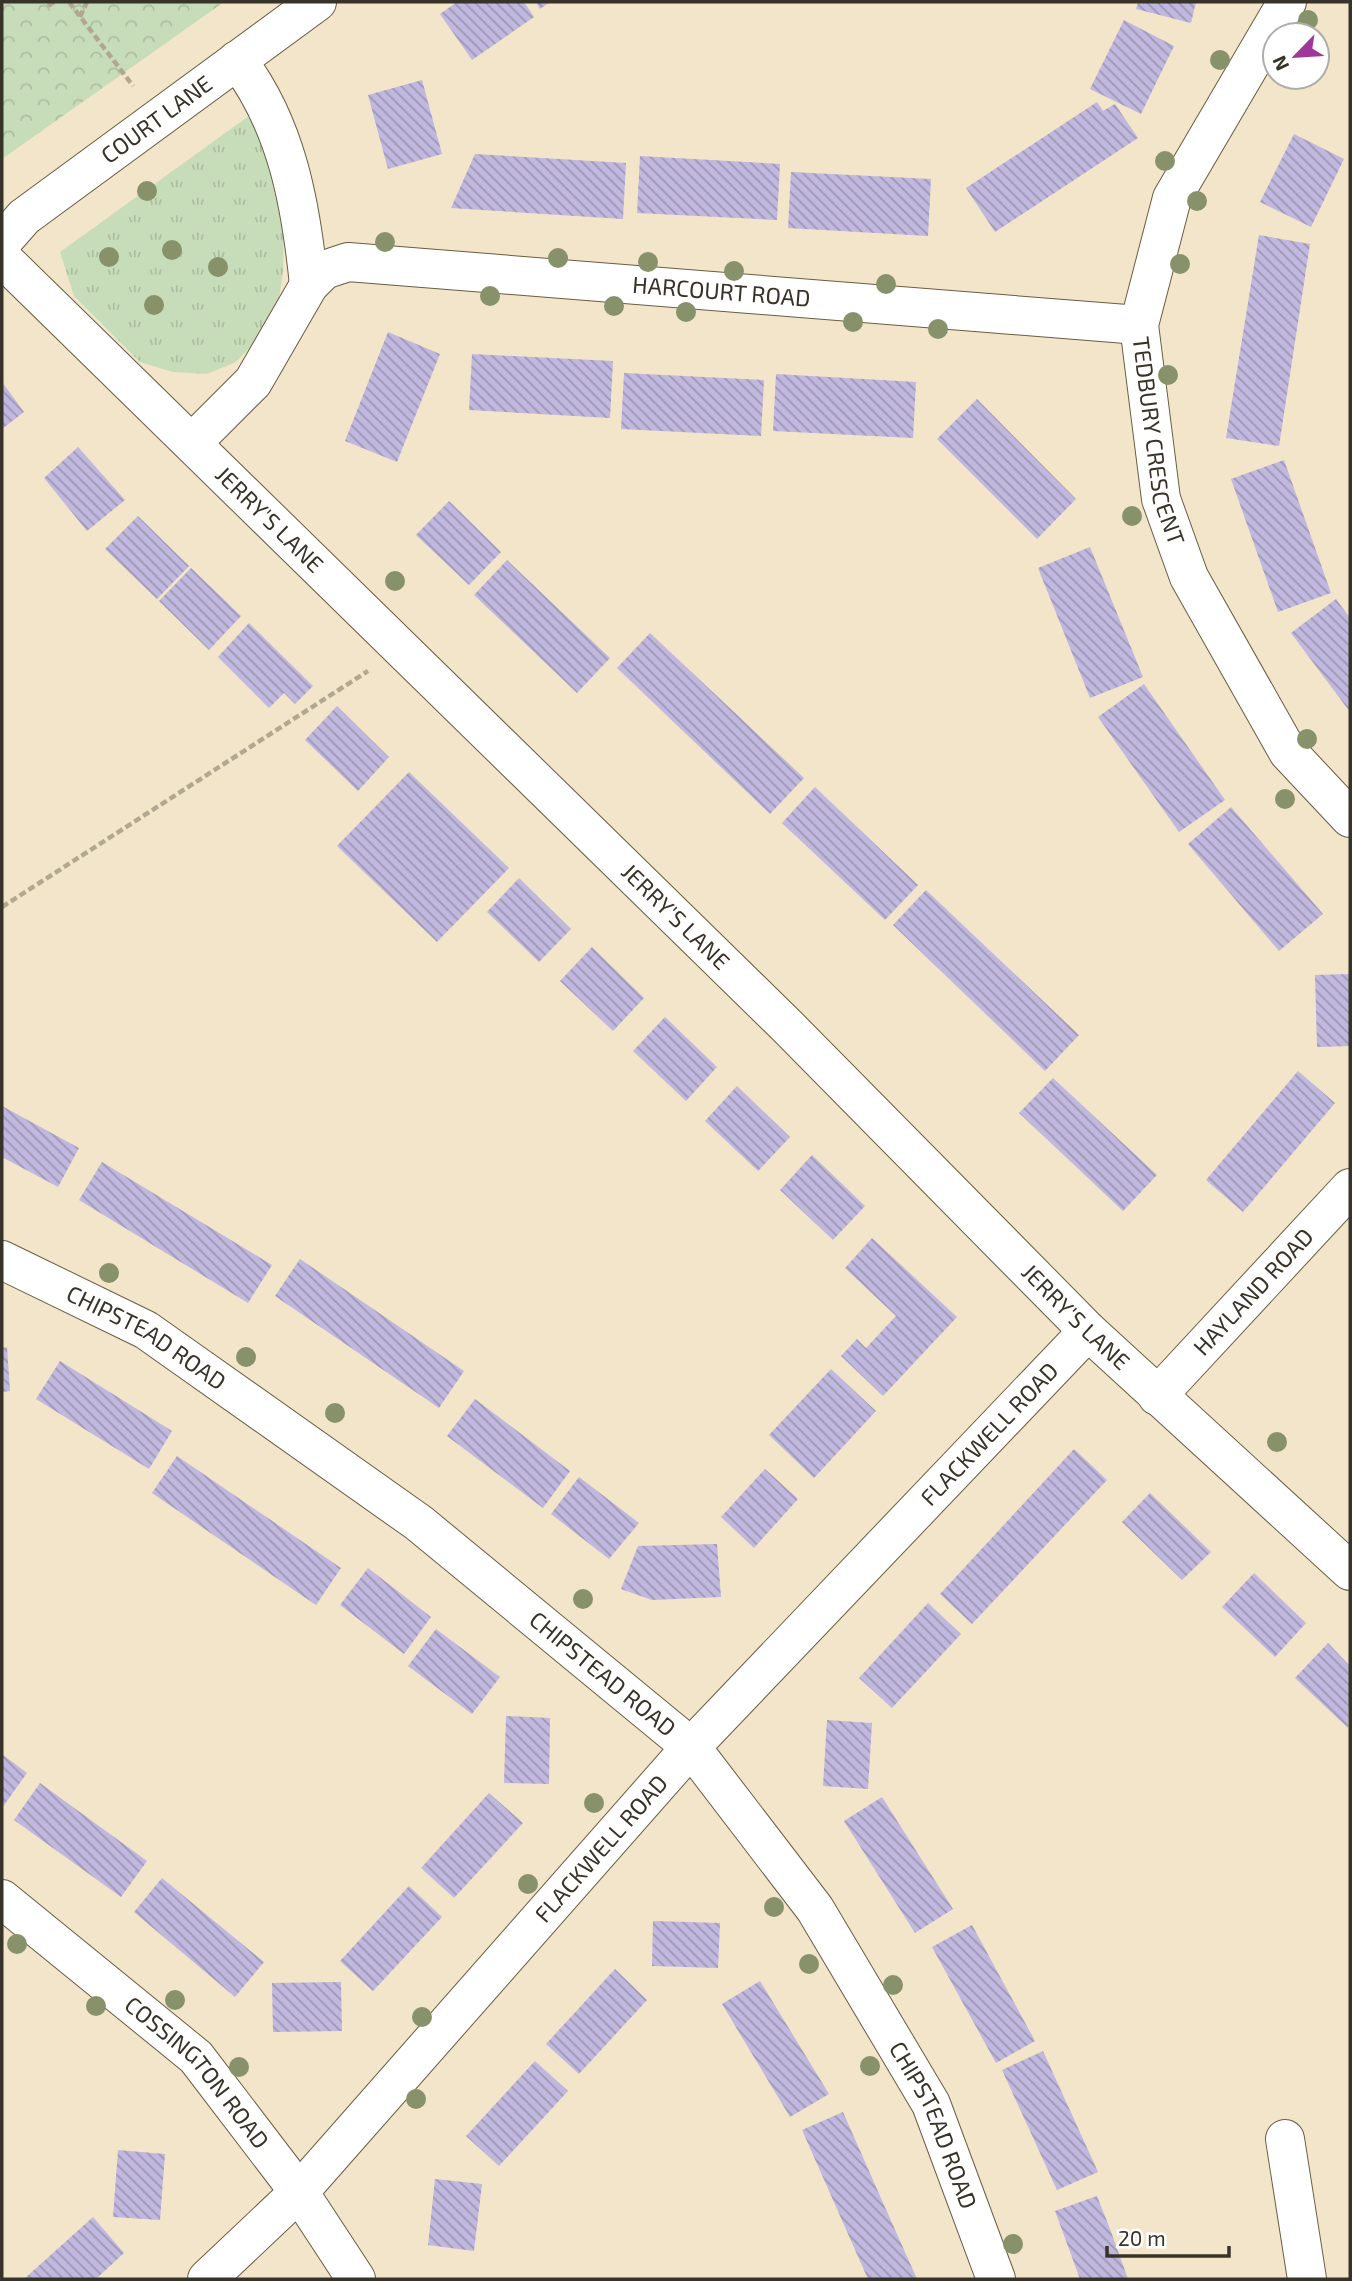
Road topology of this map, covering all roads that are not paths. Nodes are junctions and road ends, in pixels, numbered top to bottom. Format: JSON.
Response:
{"nodes":[{"id":1,"x":317,"y":2,"type":"edge"},
{"id":2,"x":1287,"y":2,"type":"edge"},
{"id":3,"x":237,"y":60,"type":"junction"},
{"id":4,"x":2,"y":242,"type":"edge"},
{"id":5,"x":2,"y":258,"type":"edge"},
{"id":6,"x":309,"y":285,"type":"junction"},
{"id":7,"x":1139,"y":325,"type":"junction"},
{"id":8,"x":193,"y":442,"type":"junction"},
{"id":9,"x":1350,"y":818,"type":"edge"},
{"id":10,"x":1350,"y":1188,"type":"edge"},
{"id":11,"x":2,"y":1260,"type":"edge"},
{"id":12,"x":1088,"y":1331,"type":"junction"},
{"id":13,"x":1157,"y":1396,"type":"junction"},
{"id":14,"x":1350,"y":1572,"type":"edge"},
{"id":15,"x":691,"y":1746,"type":"junction"},
{"id":16,"x":2,"y":1899,"type":"edge"},
{"id":17,"x":1285,"y":2139,"type":"dead end"},
{"id":18,"x":299,"y":2192,"type":"junction"},
{"id":19,"x":207,"y":2279,"type":"edge"},
{"id":20,"x":356,"y":2279,"type":"edge"},
{"id":21,"x":996,"y":2279,"type":"edge"},
{"id":22,"x":1307,"y":2279,"type":"edge"}],
"edges":[{"from":1,"to":3,"type":"street","name":"COURT LANE"},
{"from":2,"to":7,"type":"street","name":"TEDBURY CRESCENT"},
{"from":3,"to":4,"type":"street","name":"COURT LANE"},
{"from":3,"to":6,"type":"street"},
{"from":5,"to":8,"type":"street","name":"JERRY'S LANE"},
{"from":6,"to":7,"type":"street","name":"HARCOURT ROAD"},
{"from":6,"to":8,"type":"street","name":"HARCOURT ROAD"},
{"from":7,"to":9,"type":"street","name":"TEDBURY CRESCENT"},
{"from":8,"to":12,"type":"street","name":"JERRY'S LANE"},
{"from":10,"to":13,"type":"street","name":"HAYLAND ROAD"},
{"from":11,"to":15,"type":"street","name":"CHIPSTEAD ROAD"},
{"from":12,"to":13,"type":"street","name":"JERRY'S LANE"},
{"from":12,"to":15,"type":"street","name":"FLACKWELL ROAD"},
{"from":13,"to":14,"type":"street","name":"JERRY'S LANE"},
{"from":15,"to":18,"type":"street","name":"FLACKWELL ROAD"},
{"from":15,"to":21,"type":"street","name":"CHIPSTEAD ROAD"},
{"from":16,"to":18,"type":"street","name":"COSSINGTON ROAD"},
{"from":17,"to":22,"type":"street"},
{"from":18,"to":19,"type":"street","name":"FLACKWELL ROAD"},
{"from":18,"to":20,"type":"street","name":"COSSINGTON ROAD"}]}
